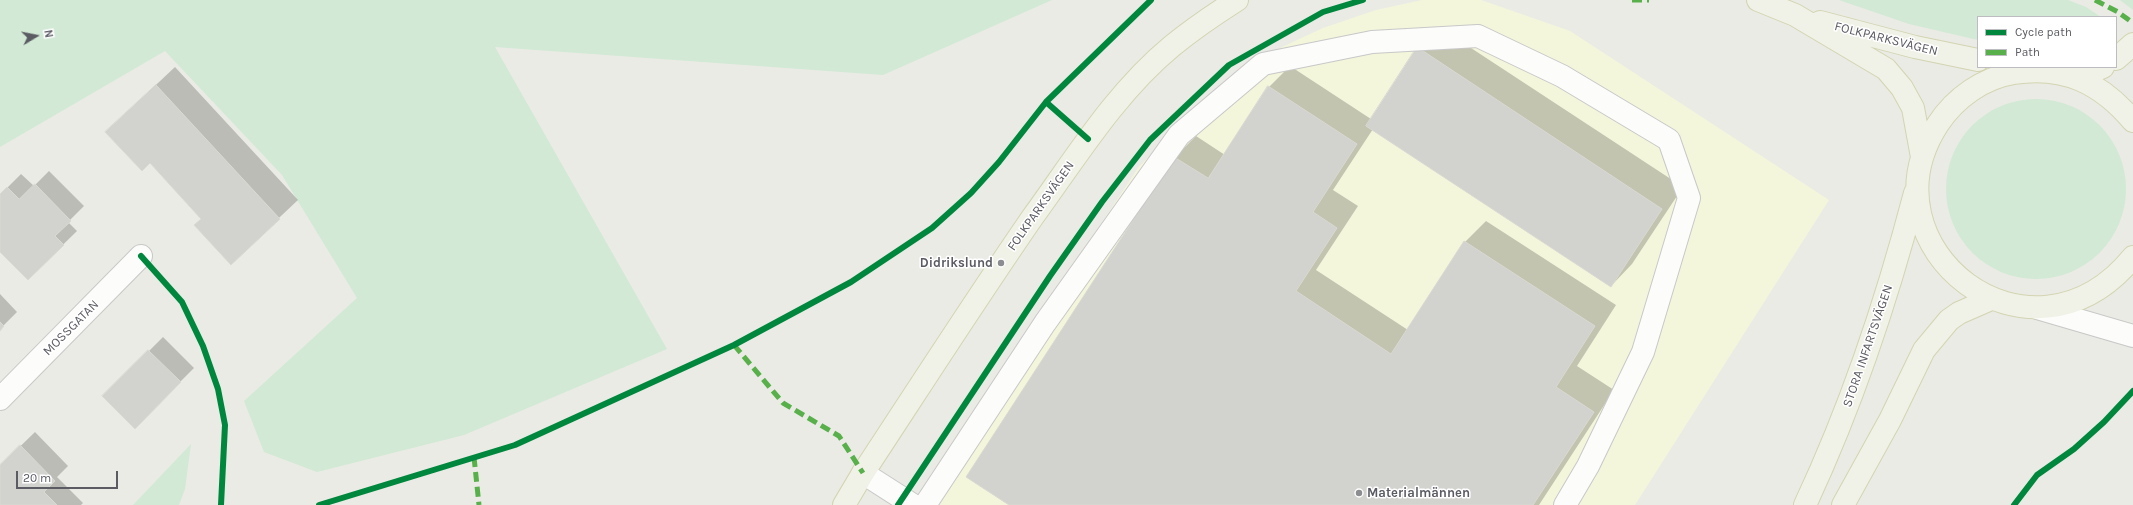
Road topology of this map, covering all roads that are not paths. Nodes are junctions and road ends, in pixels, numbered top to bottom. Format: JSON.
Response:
{"nodes":[{"id":1,"x":1237,"y":0,"type":"edge"},
{"id":2,"x":1758,"y":0,"type":"edge"},
{"id":3,"x":1795,"y":15,"type":"junction"},
{"id":4,"x":2133,"y":44,"type":"edge"},
{"id":5,"x":2117,"y":58,"type":"edge"},
{"id":6,"x":1977,"y":60,"type":"edge"},
{"id":7,"x":2100,"y":68,"type":"edge"},
{"id":8,"x":2022,"y":69,"type":"edge"},
{"id":9,"x":2078,"y":78,"type":"junction"},
{"id":10,"x":2133,"y":121,"type":"edge"},
{"id":11,"x":1922,"y":157,"type":"junction"},
{"id":12,"x":1918,"y":182,"type":"junction"},
{"id":13,"x":141,"y":256,"type":"dead end"},
{"id":14,"x":2133,"y":257,"type":"edge"},
{"id":15,"x":1991,"y":299,"type":"junction"},
{"id":16,"x":2037,"y":308,"type":"junction"},
{"id":17,"x":2133,"y":336,"type":"edge"},
{"id":18,"x":0,"y":399,"type":"edge"},
{"id":19,"x":863,"y":472,"type":"junction"},
{"id":20,"x":844,"y":505,"type":"edge"},
{"id":21,"x":913,"y":505,"type":"edge"},
{"id":22,"x":925,"y":505,"type":"edge"},
{"id":23,"x":1565,"y":505,"type":"edge"},
{"id":24,"x":1805,"y":505,"type":"edge"},
{"id":25,"x":1843,"y":505,"type":"edge"}],
"edges":[{"from":1,"to":19,"type":"main road","name":"FOLKPARKSVÄGEN"},
{"from":2,"to":3,"type":"main road","name":"FOLKPARKSVÄGEN"},
{"from":3,"to":6,"type":"main road","name":"FOLKPARKSVÄGEN"},
{"from":3,"to":11,"type":"main road","name":"FOLKPARKSVÄGEN"},
{"from":4,"to":5,"type":"main road"},
{"from":7,"to":9,"type":"main road"},
{"from":8,"to":9,"type":"main road"},
{"from":8,"to":11,"type":"main road"},
{"from":9,"to":10,"type":"main road"},
{"from":11,"to":12,"type":"main road"},
{"from":12,"to":15,"type":"main road"},
{"from":12,"to":24,"type":"main road","name":"STORA INFARTSVÄGEN"},
{"from":13,"to":18,"type":"street","name":"MOSSGATAN"},
{"from":14,"to":16,"type":"main road"},
{"from":15,"to":16,"type":"main road"},
{"from":15,"to":25,"type":"main road"},
{"from":16,"to":17,"type":"street"},
{"from":19,"to":20,"type":"main road","name":"FOLKPARKSVÄGEN"},
{"from":19,"to":21,"type":"street"},
{"from":22,"to":23,"type":"street"}]}
